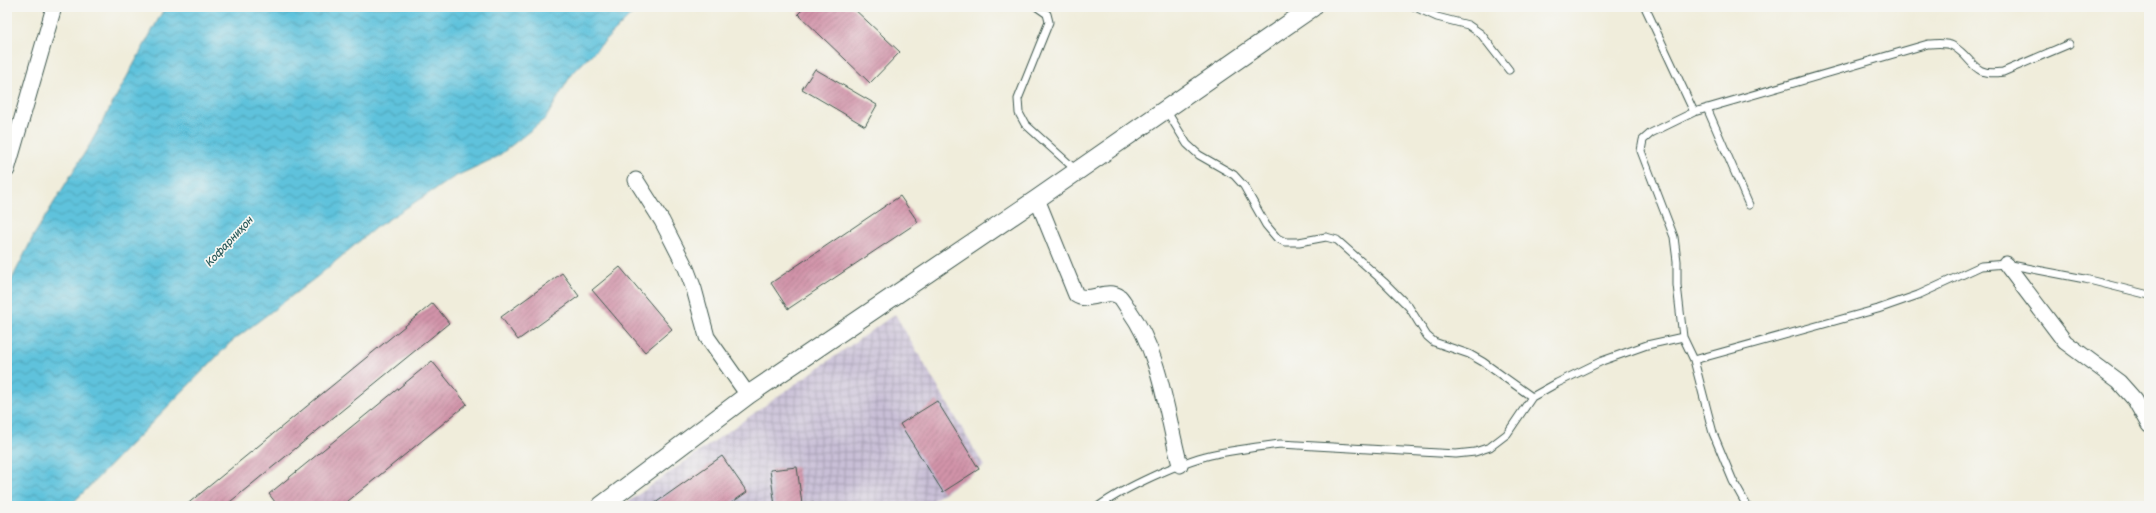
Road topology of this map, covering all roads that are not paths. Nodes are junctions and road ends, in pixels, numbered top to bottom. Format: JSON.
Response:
{"nodes":[{"id":1,"x":54,"y":7,"type":"edge"},
{"id":2,"x":1037,"y":7,"type":"edge"},
{"id":3,"x":1314,"y":7,"type":"edge"},
{"id":4,"x":1415,"y":7,"type":"edge"},
{"id":5,"x":1645,"y":7,"type":"edge"},
{"id":6,"x":2069,"y":44,"type":"dead end"},
{"id":7,"x":1509,"y":70,"type":"dead end"},
{"id":8,"x":1707,"y":108,"type":"junction"},
{"id":9,"x":1166,"y":110,"type":"junction"},
{"id":10,"x":1694,"y":112,"type":"junction"},
{"id":11,"x":7,"y":170,"type":"edge"},
{"id":12,"x":1077,"y":171,"type":"junction"},
{"id":13,"x":636,"y":180,"type":"dead end"},
{"id":14,"x":1037,"y":199,"type":"junction"},
{"id":15,"x":1749,"y":205,"type":"dead end"},
{"id":16,"x":2006,"y":264,"type":"junction"},
{"id":17,"x":2149,"y":295,"type":"edge"},
{"id":18,"x":1683,"y":337,"type":"junction"},
{"id":19,"x":1694,"y":360,"type":"junction"},
{"id":20,"x":748,"y":395,"type":"junction"},
{"id":21,"x":1532,"y":397,"type":"junction"},
{"id":22,"x":2149,"y":425,"type":"edge"},
{"id":23,"x":1180,"y":465,"type":"junction"},
{"id":24,"x":601,"y":506,"type":"edge"},
{"id":25,"x":1099,"y":506,"type":"edge"},
{"id":26,"x":1747,"y":506,"type":"edge"}],
"edges":[{"from":1,"to":11,"type":"street"},
{"from":2,"to":12,"type":"lane"},
{"from":3,"to":9,"type":"street"},
{"from":4,"to":7,"type":"lane"},
{"from":5,"to":10,"type":"lane"},
{"from":6,"to":8,"type":"lane"},
{"from":8,"to":10,"type":"lane"},
{"from":8,"to":15,"type":"lane"},
{"from":9,"to":12,"type":"street"},
{"from":9,"to":21,"type":"lane"},
{"from":10,"to":18,"type":"lane"},
{"from":12,"to":14,"type":"street"},
{"from":13,"to":20,"type":"street"},
{"from":14,"to":20,"type":"street"},
{"from":14,"to":23,"type":"street"},
{"from":16,"to":17,"type":"lane"},
{"from":16,"to":19,"type":"lane"},
{"from":16,"to":22,"type":"street"},
{"from":18,"to":19,"type":"lane"},
{"from":18,"to":21,"type":"lane"},
{"from":19,"to":26,"type":"lane"},
{"from":20,"to":24,"type":"street"},
{"from":21,"to":23,"type":"lane"},
{"from":23,"to":25,"type":"lane"}]}
